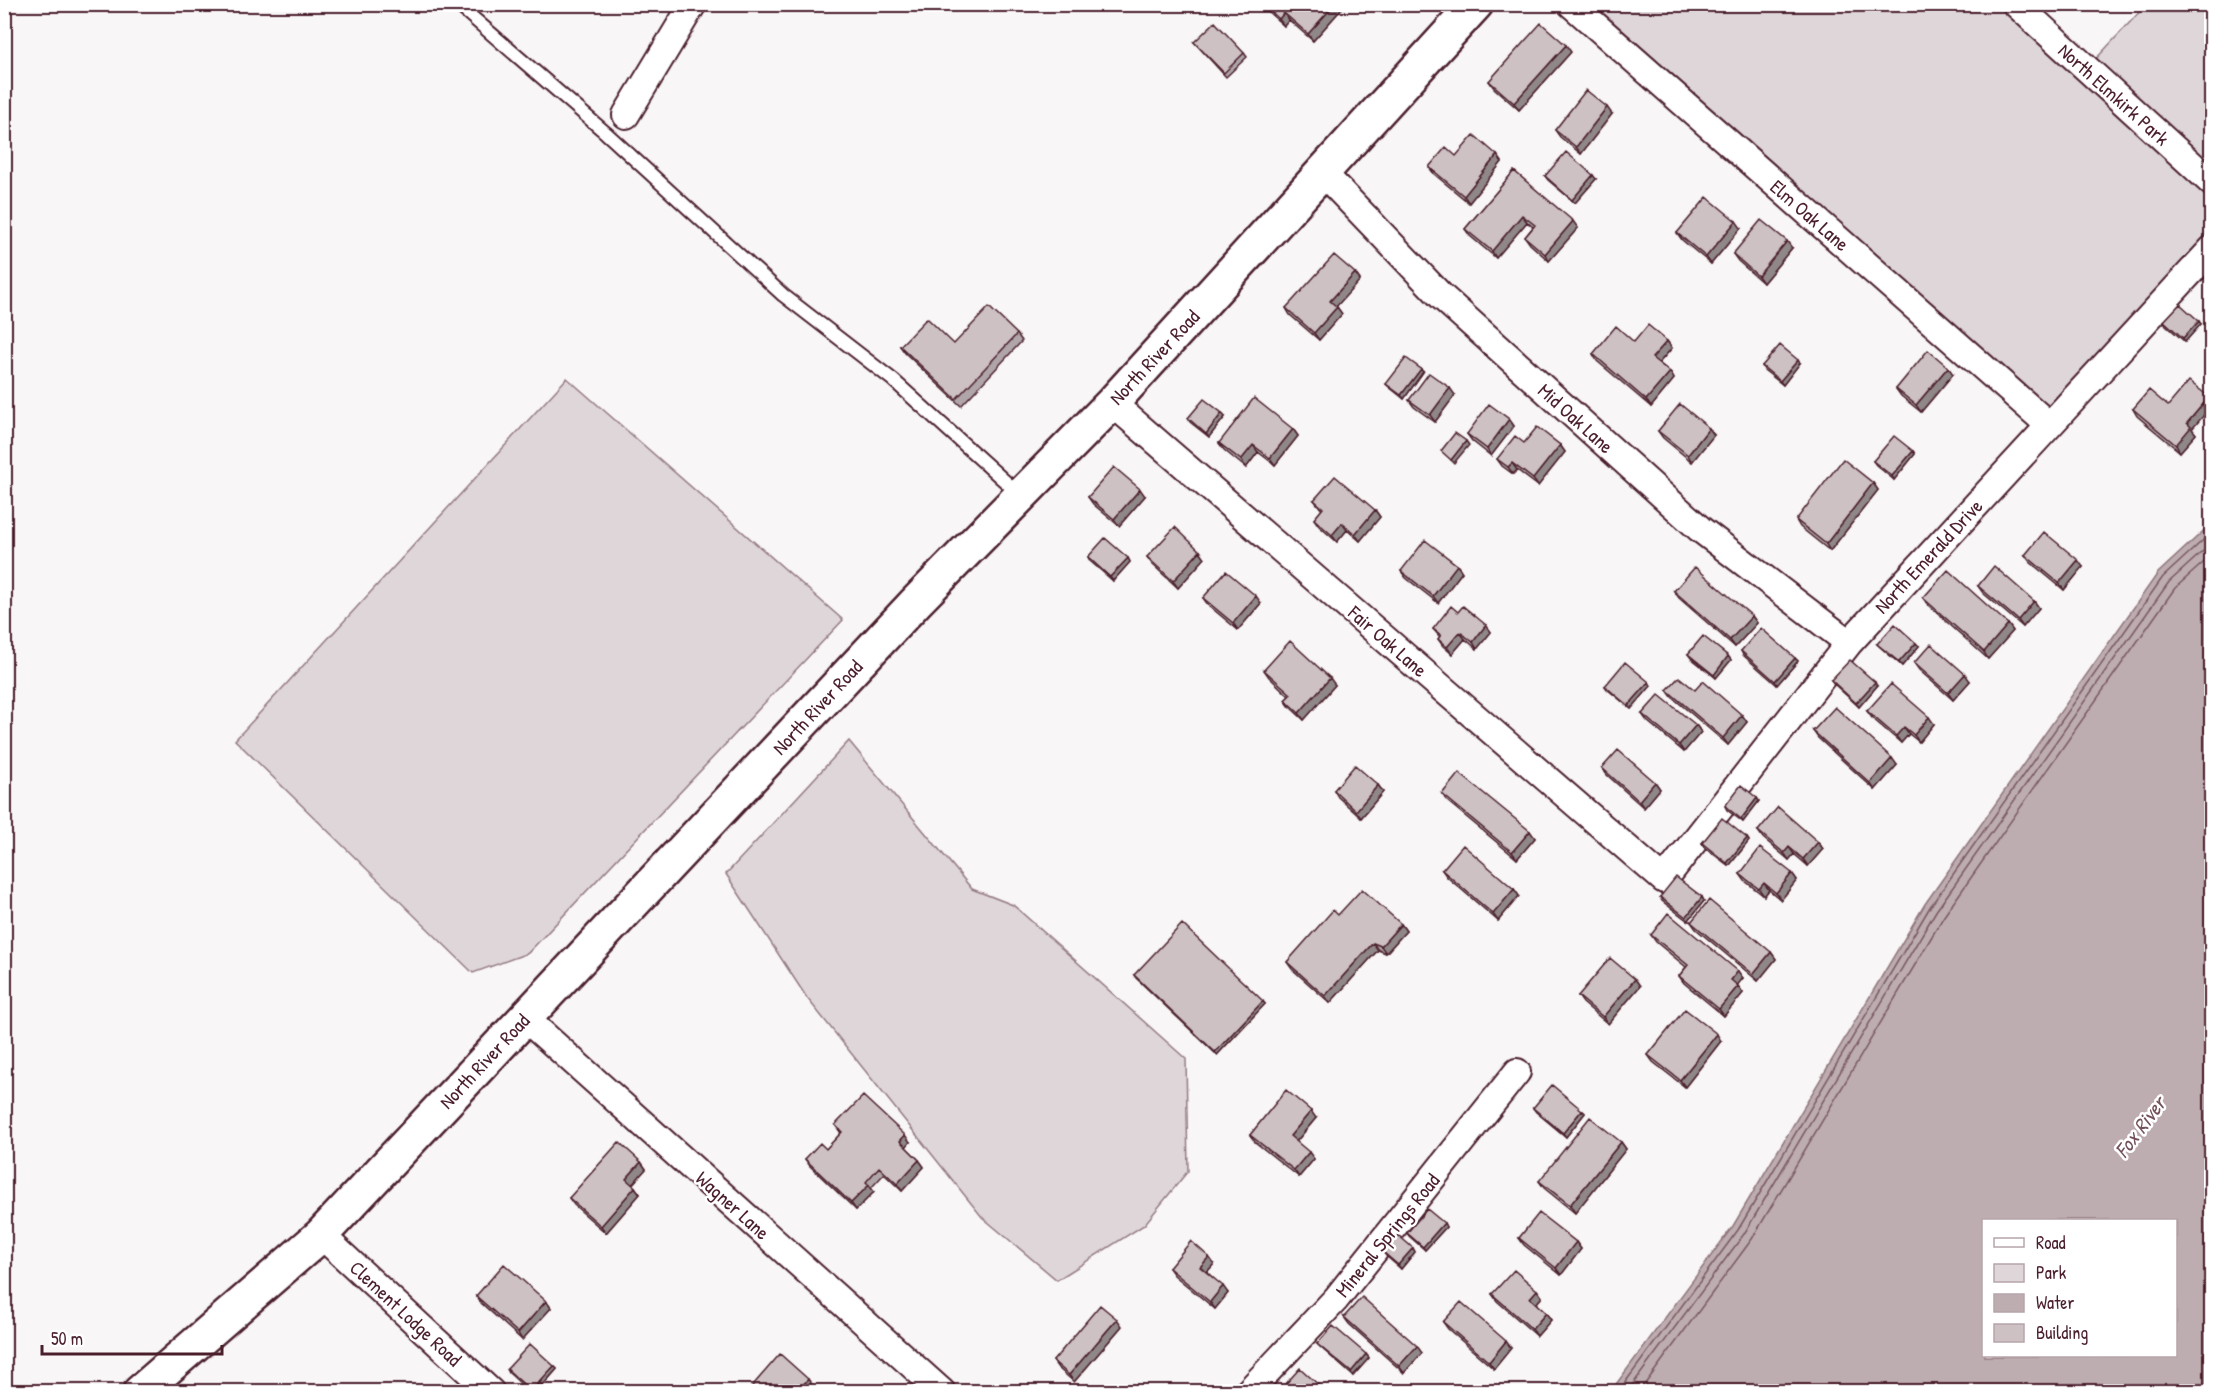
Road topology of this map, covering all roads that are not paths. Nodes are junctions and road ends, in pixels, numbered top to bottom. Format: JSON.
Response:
{"nodes":[{"id":1,"x":457,"y":4,"type":"edge"},
{"id":2,"x":693,"y":4,"type":"edge"},
{"id":3,"x":1476,"y":4,"type":"edge"},
{"id":4,"x":1571,"y":4,"type":"edge"},
{"id":5,"x":2016,"y":4,"type":"edge"},
{"id":6,"x":626,"y":115,"type":"dead end"},
{"id":7,"x":1322,"y":172,"type":"junction"},
{"id":8,"x":2211,"y":183,"type":"edge"},
{"id":9,"x":2211,"y":249,"type":"edge"},
{"id":10,"x":1112,"y":403,"type":"junction"},
{"id":11,"x":2049,"y":425,"type":"junction"},
{"id":12,"x":1019,"y":494,"type":"junction"},
{"id":13,"x":1849,"y":643,"type":"junction"},
{"id":14,"x":1664,"y":880,"type":"joint"},
{"id":15,"x":525,"y":1018,"type":"junction"},
{"id":16,"x":1518,"y":1072,"type":"dead end"},
{"id":17,"x":321,"y":1235,"type":"junction"},
{"id":18,"x":140,"y":1392,"type":"edge"},
{"id":19,"x":491,"y":1392,"type":"edge"},
{"id":20,"x":942,"y":1392,"type":"edge"},
{"id":21,"x":1248,"y":1392,"type":"edge"}],
"edges":[{"from":1,"to":12,"type":"lane"},
{"from":2,"to":6,"type":"street"},
{"from":3,"to":7,"type":"street","name":"North River Road"},
{"from":4,"to":11,"type":"street","name":"Elm Oak Lane"},
{"from":5,"to":8,"type":"street","name":"North Elmkirk Park"},
{"from":7,"to":10,"type":"street","name":"North River Road"},
{"from":7,"to":13,"type":"street","name":"Mid Oak Lane"},
{"from":9,"to":11,"type":"street","name":"North Emerald Drive"},
{"from":10,"to":12,"type":"street","name":"North River Road"},
{"from":10,"to":14,"type":"street","name":"Fair Oak Lane"},
{"from":11,"to":13,"type":"street","name":"North Emerald Drive"},
{"from":12,"to":15,"type":"street","name":"North River Road"},
{"from":13,"to":14,"type":"street","name":"North Emerald Drive"},
{"from":15,"to":17,"type":"street","name":"North River Road"},
{"from":15,"to":20,"type":"street","name":"Wagner Lane"},
{"from":16,"to":21,"type":"street","name":"Mineral Springs Road"},
{"from":17,"to":18,"type":"street","name":"North River Road"},
{"from":17,"to":19,"type":"street","name":"Clement Lodge Road"}]}
